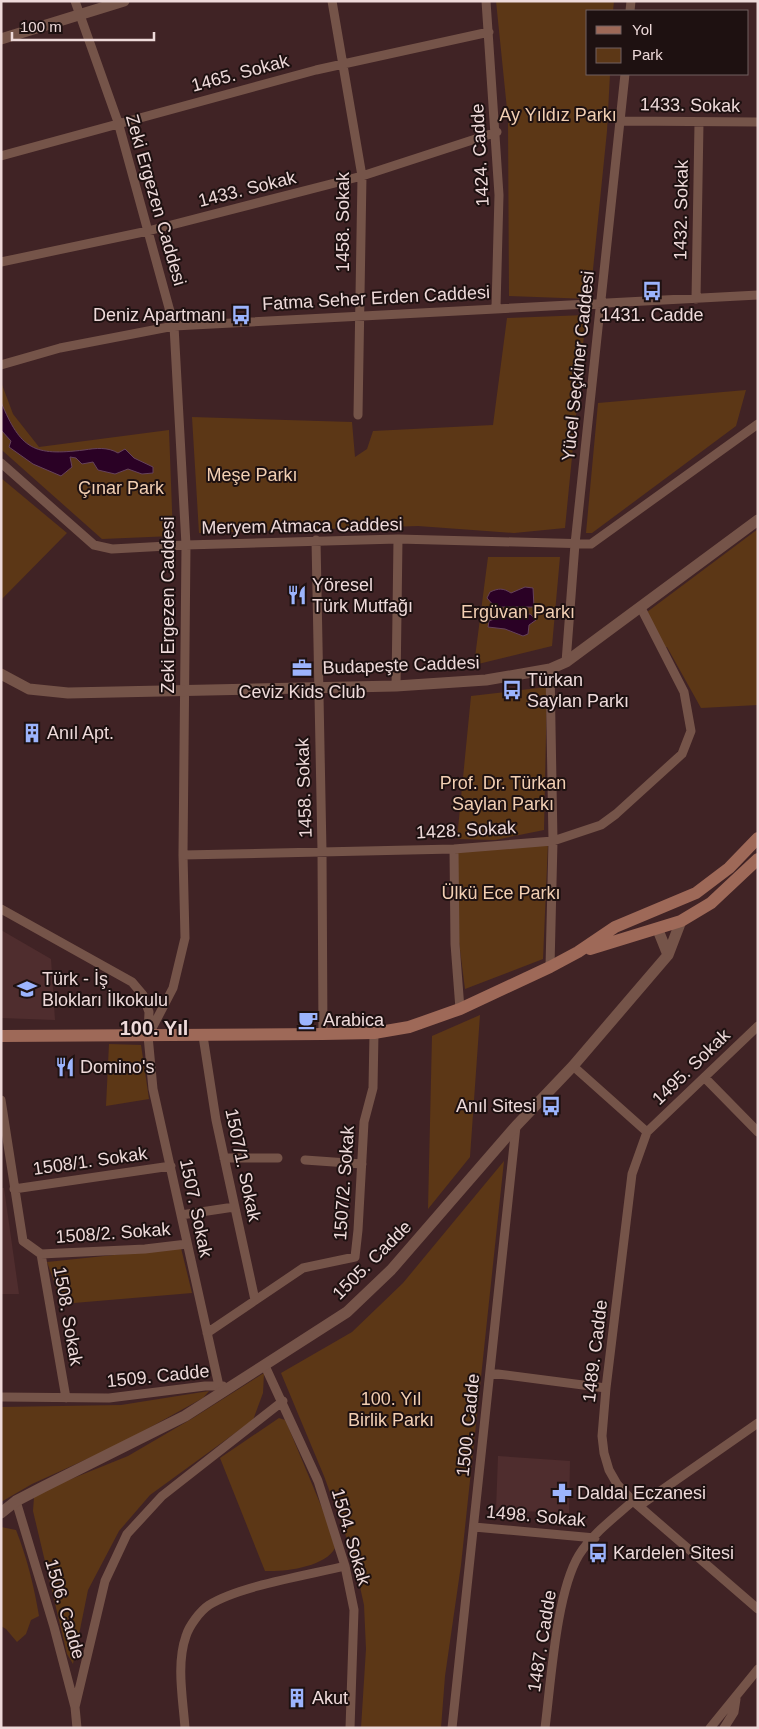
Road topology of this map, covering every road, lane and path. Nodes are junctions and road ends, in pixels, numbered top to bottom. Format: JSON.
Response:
{"nodes":[{"id":1,"x":75,"y":1,"type":"edge"},
{"id":2,"x":124,"y":1,"type":"edge"},
{"id":3,"x":332,"y":1,"type":"edge"},
{"id":4,"x":486,"y":1,"type":"edge"},
{"id":5,"x":81,"y":13,"type":"junction"},
{"id":6,"x":489,"y":32,"type":"junction"},
{"id":7,"x":1,"y":39,"type":"edge"},
{"id":8,"x":341,"y":64,"type":"junction"},
{"id":9,"x":625,"y":75,"type":"edge"},
{"id":10,"x":622,"y":121,"type":"junction"},
{"id":11,"x":118,"y":122,"type":"junction"},
{"id":12,"x":758,"y":122,"type":"edge"},
{"id":13,"x":699,"y":123,"type":"junction"},
{"id":14,"x":497,"y":132,"type":"junction"},
{"id":15,"x":1,"y":156,"type":"edge"},
{"id":16,"x":362,"y":176,"type":"junction"},
{"id":17,"x":148,"y":231,"type":"junction"},
{"id":18,"x":1,"y":262,"type":"edge"},
{"id":19,"x":758,"y":295,"type":"edge"},
{"id":20,"x":696,"y":298,"type":"junction"},
{"id":21,"x":601,"y":304,"type":"junction"},
{"id":22,"x":496,"y":307,"type":"junction"},
{"id":23,"x":359,"y":315,"type":"junction"},
{"id":24,"x":174,"y":326,"type":"junction"},
{"id":25,"x":1,"y":365,"type":"edge"},
{"id":26,"x":358,"y":415,"type":"dead end"},
{"id":27,"x":758,"y":424,"type":"edge"},
{"id":28,"x":1,"y":462,"type":"edge"},
{"id":29,"x":758,"y":520,"type":"edge"},
{"id":30,"x":398,"y":539,"type":"junction"},
{"id":31,"x":316,"y":540,"type":"junction"},
{"id":32,"x":575,"y":544,"type":"junction"},
{"id":33,"x":186,"y":545,"type":"junction"},
{"id":34,"x":641,"y":608,"type":"junction"},
{"id":35,"x":566,"y":662,"type":"junction"},
{"id":36,"x":550,"y":669,"type":"junction"},
{"id":37,"x":1,"y":674,"type":"edge"},
{"id":38,"x":318,"y":686,"type":"junction"},
{"id":39,"x":396,"y":686,"type":"junction"},
{"id":40,"x":184,"y":690,"type":"junction"},
{"id":41,"x":758,"y":838,"type":"edge"},
{"id":42,"x":552,"y":841,"type":"junction"},
{"id":43,"x":454,"y":849,"type":"junction"},
{"id":44,"x":322,"y":852,"type":"junction"},
{"id":45,"x":183,"y":855,"type":"junction"},
{"id":46,"x":758,"y":859,"type":"edge"},
{"id":47,"x":670,"y":903,"type":"junction"},
{"id":48,"x":1,"y":909,"type":"edge"},
{"id":49,"x":651,"y":912,"type":"junction"},
{"id":50,"x":681,"y":921,"type":"junction"},
{"id":51,"x":658,"y":930,"type":"junction"},
{"id":52,"x":578,"y":952,"type":"junction"},
{"id":53,"x":668,"y":955,"type":"junction"},
{"id":54,"x":550,"y":967,"type":"junction"},
{"id":55,"x":460,"y":1009,"type":"junction"},
{"id":56,"x":758,"y":1026,"type":"edge"},
{"id":57,"x":374,"y":1033,"type":"junction"},
{"id":58,"x":323,"y":1034,"type":"junction"},
{"id":59,"x":1,"y":1036,"type":"edge"},
{"id":60,"x":148,"y":1036,"type":"junction"},
{"id":61,"x":204,"y":1036,"type":"junction"},
{"id":62,"x":573,"y":1066,"type":"junction"},
{"id":63,"x":705,"y":1078,"type":"junction"},
{"id":64,"x":1,"y":1100,"type":"edge"},
{"id":65,"x":516,"y":1126,"type":"junction"},
{"id":66,"x":647,"y":1132,"type":"junction"},
{"id":67,"x":758,"y":1132,"type":"edge"},
{"id":68,"x":224,"y":1158,"type":"junction"},
{"id":69,"x":278,"y":1158,"type":"dead end"},
{"id":70,"x":305,"y":1160,"type":"dead end"},
{"id":71,"x":362,"y":1164,"type":"junction"},
{"id":72,"x":171,"y":1166,"type":"junction"},
{"id":73,"x":14,"y":1189,"type":"junction"},
{"id":74,"x":234,"y":1206,"type":"junction"},
{"id":75,"x":181,"y":1215,"type":"junction"},
{"id":76,"x":187,"y":1244,"type":"junction"},
{"id":77,"x":41,"y":1254,"type":"junction"},
{"id":78,"x":255,"y":1300,"type":"junction"},
{"id":79,"x":207,"y":1333,"type":"junction"},
{"id":80,"x":265,"y":1366,"type":"junction"},
{"id":81,"x":490,"y":1374,"type":"junction"},
{"id":82,"x":223,"y":1386,"type":"junction"},
{"id":83,"x":606,"y":1388,"type":"junction"},
{"id":84,"x":1,"y":1397,"type":"edge"},
{"id":85,"x":66,"y":1398,"type":"junction"},
{"id":86,"x":283,"y":1401,"type":"junction"},
{"id":87,"x":758,"y":1423,"type":"edge"},
{"id":88,"x":16,"y":1501,"type":"junction"},
{"id":89,"x":636,"y":1504,"type":"junction"},
{"id":90,"x":1,"y":1513,"type":"edge"},
{"id":91,"x":474,"y":1527,"type":"junction"},
{"id":92,"x":595,"y":1538,"type":"junction"},
{"id":93,"x":345,"y":1566,"type":"junction"},
{"id":94,"x":758,"y":1609,"type":"edge"},
{"id":95,"x":758,"y":1669,"type":"edge"},
{"id":96,"x":737,"y":1696,"type":"junction"},
{"id":97,"x":75,"y":1707,"type":"junction"},
{"id":98,"x":77,"y":1728,"type":"edge"},
{"id":99,"x":186,"y":1728,"type":"edge"},
{"id":100,"x":350,"y":1728,"type":"edge"},
{"id":101,"x":452,"y":1728,"type":"edge"},
{"id":102,"x":545,"y":1728,"type":"edge"},
{"id":103,"x":710,"y":1728,"type":"edge"},
{"id":104,"x":724,"y":1728,"type":"edge"}],
"edges":[{"from":1,"to":5,"type":"street","name":"Zeki Ergezen Caddesi"},
{"from":2,"to":5,"type":"street"},
{"from":3,"to":8,"type":"street","name":"1458. Sokak"},
{"from":4,"to":6,"type":"street","name":"1424. Cadde"},
{"from":5,"to":7,"type":"street"},
{"from":5,"to":11,"type":"street","name":"Zeki Ergezen Caddesi"},
{"from":6,"to":8,"type":"street","name":"1465. Sokak"},
{"from":6,"to":14,"type":"street","name":"1424. Cadde"},
{"from":8,"to":11,"type":"street","name":"1465. Sokak"},
{"from":8,"to":16,"type":"street","name":"1458. Sokak"},
{"from":9,"to":10,"type":"street","name":"Yücel Seçkiner Caddesi"},
{"from":10,"to":13,"type":"street","name":"1433. Sokak"},
{"from":10,"to":21,"type":"street","name":"Yücel Seçkiner Caddesi"},
{"from":11,"to":15,"type":"street","name":"1465. Sokak"},
{"from":11,"to":17,"type":"street","name":"Zeki Ergezen Caddesi"},
{"from":12,"to":13,"type":"street","name":"1433. Sokak"},
{"from":13,"to":20,"type":"street","name":"1432. Sokak"},
{"from":14,"to":16,"type":"street","name":"1433. Sokak"},
{"from":14,"to":22,"type":"street","name":"1424. Cadde"},
{"from":16,"to":17,"type":"street","name":"1433. Sokak"},
{"from":16,"to":23,"type":"street","name":"1458. Sokak"},
{"from":17,"to":18,"type":"street","name":"1433. Sokak"},
{"from":17,"to":24,"type":"street","name":"Zeki Ergezen Caddesi"},
{"from":19,"to":20,"type":"street","name":"Fatma Seher Erden Caddesi"},
{"from":20,"to":21,"type":"street","name":"Fatma Seher Erden Caddesi"},
{"from":21,"to":22,"type":"street","name":"Fatma Seher Erden Caddesi"},
{"from":21,"to":32,"type":"street","name":"Yücel Seçkiner Caddesi"},
{"from":22,"to":23,"type":"street","name":"Fatma Seher Erden Caddesi"},
{"from":23,"to":24,"type":"street","name":"Fatma Seher Erden Caddesi"},
{"from":23,"to":26,"type":"street","name":"1458. Sokak"},
{"from":24,"to":25,"type":"street","name":"Fatma Seher Erden Caddesi"},
{"from":24,"to":33,"type":"street","name":"Zeki Ergezen Caddesi"},
{"from":27,"to":32,"type":"street","name":"Meryem Atmaca Caddesi"},
{"from":28,"to":33,"type":"street","name":"Meryem Atmaca Caddesi"},
{"from":29,"to":34,"type":"street","name":"Budapeşte Caddesi"},
{"from":30,"to":31,"type":"street","name":"Meryem Atmaca Caddesi"},
{"from":30,"to":32,"type":"street","name":"Meryem Atmaca Caddesi"},
{"from":30,"to":39,"type":"street"},
{"from":31,"to":33,"type":"street","name":"Meryem Atmaca Caddesi"},
{"from":31,"to":38,"type":"street","name":"1458. Sokak"},
{"from":32,"to":35,"type":"street","name":"Yücel Seçkiner Caddesi"},
{"from":33,"to":40,"type":"street","name":"Zeki Ergezen Caddesi"},
{"from":34,"to":35,"type":"street","name":"Budapeşte Caddesi"},
{"from":34,"to":42,"type":"street","name":"1428. Sokak"},
{"from":35,"to":36,"type":"street","name":"Budapeşte Caddesi"},
{"from":36,"to":39,"type":"street","name":"Budapeşte Caddesi"},
{"from":36,"to":42,"type":"street"},
{"from":37,"to":40,"type":"street","name":"Budapeşte Caddesi"},
{"from":38,"to":39,"type":"street","name":"Budapeşte Caddesi"},
{"from":38,"to":40,"type":"street","name":"Budapeşte Caddesi"},
{"from":38,"to":44,"type":"street","name":"1458. Sokak"},
{"from":40,"to":45,"type":"street","name":"Zeki Ergezen Caddesi"},
{"from":41,"to":47,"type":"main road"},
{"from":42,"to":43,"type":"street","name":"1428. Sokak"},
{"from":42,"to":54,"type":"street"},
{"from":43,"to":44,"type":"street","name":"1428. Sokak"},
{"from":43,"to":55,"type":"street"},
{"from":44,"to":45,"type":"street","name":"1428. Sokak"},
{"from":44,"to":58,"type":"street","name":"1458. Sokak"},
{"from":45,"to":60,"type":"street","name":"Zeki Ergezen Caddesi"},
{"from":46,"to":50,"type":"main road"},
{"from":47,"to":49,"type":"main road"},
{"from":47,"to":50,"type":"main road"},
{"from":48,"to":60,"type":"street","name":"1507. Sokak"},
{"from":49,"to":51,"type":"main road"},
{"from":49,"to":52,"type":"main road"},
{"from":50,"to":51,"type":"main road"},
{"from":50,"to":53,"type":"street","name":"1505. Cadde"},
{"from":51,"to":52,"type":"main road"},
{"from":51,"to":53,"type":"street"},
{"from":52,"to":54,"type":"main road"},
{"from":53,"to":62,"type":"street","name":"1505. Cadde"},
{"from":54,"to":55,"type":"main road"},
{"from":55,"to":57,"type":"main road"},
{"from":56,"to":63,"type":"street","name":"1495. Sokak"},
{"from":57,"to":58,"type":"main road"},
{"from":57,"to":71,"type":"street","name":"1507/2. Sokak"},
{"from":58,"to":61,"type":"main road"},
{"from":59,"to":60,"type":"main road"},
{"from":60,"to":61,"type":"main road"},
{"from":60,"to":72,"type":"street","name":"1507. Sokak"},
{"from":61,"to":68,"type":"street","name":"1507/1. Sokak"},
{"from":62,"to":65,"type":"street","name":"1505. Cadde"},
{"from":62,"to":66,"type":"street"},
{"from":63,"to":66,"type":"street","name":"1495. Sokak"},
{"from":63,"to":67,"type":"street"},
{"from":64,"to":73,"type":"street","name":"1508. Sokak"},
{"from":65,"to":80,"type":"street","name":"1505. Cadde"},
{"from":65,"to":81,"type":"street","name":"1500. Cadde"},
{"from":66,"to":83,"type":"street","name":"1489. Cadde"},
{"from":68,"to":69,"type":"street"},
{"from":68,"to":74,"type":"street","name":"1507/1. Sokak"},
{"from":70,"to":71,"type":"street"},
{"from":71,"to":78,"type":"street","name":"1507/2. Sokak"},
{"from":72,"to":73,"type":"street","name":"1508/1. Sokak"},
{"from":72,"to":75,"type":"street","name":"1507. Sokak"},
{"from":73,"to":77,"type":"street","name":"1508. Sokak"},
{"from":74,"to":75,"type":"street"},
{"from":74,"to":78,"type":"street","name":"1507/1. Sokak"},
{"from":75,"to":76,"type":"street","name":"1507. Sokak"},
{"from":76,"to":77,"type":"street","name":"1508/2. Sokak"},
{"from":76,"to":79,"type":"street","name":"1507. Sokak"},
{"from":77,"to":85,"type":"street","name":"1508. Sokak"},
{"from":78,"to":79,"type":"street","name":"1507/2. Sokak"},
{"from":79,"to":82,"type":"street","name":"1507. Sokak"},
{"from":80,"to":82,"type":"street","name":"1505. Cadde"},
{"from":80,"to":86,"type":"street","name":"1504. Sokak"},
{"from":81,"to":83,"type":"street"},
{"from":81,"to":91,"type":"street","name":"1500. Cadde"},
{"from":82,"to":85,"type":"street","name":"1509. Cadde"},
{"from":82,"to":88,"type":"street","name":"1505. Cadde"},
{"from":83,"to":89,"type":"street","name":"1489. Cadde"},
{"from":84,"to":85,"type":"street","name":"1509. Cadde"},
{"from":86,"to":93,"type":"street","name":"1504. Sokak"},
{"from":86,"to":97,"type":"street"},
{"from":87,"to":89,"type":"street"},
{"from":88,"to":90,"type":"street","name":"1505. Cadde"},
{"from":88,"to":97,"type":"street","name":"1506. Cadde"},
{"from":89,"to":92,"type":"street","name":"1487. Cadde"},
{"from":89,"to":94,"type":"street","name":"1489. Cadde"},
{"from":91,"to":92,"type":"street","name":"1498. Sokak"},
{"from":91,"to":101,"type":"street","name":"1500. Cadde"},
{"from":92,"to":102,"type":"street","name":"1487. Cadde"},
{"from":93,"to":99,"type":"street"},
{"from":93,"to":100,"type":"street","name":"1504. Sokak"},
{"from":95,"to":96,"type":"street"},
{"from":96,"to":103,"type":"street"},
{"from":96,"to":104,"type":"street"},
{"from":97,"to":98,"type":"street","name":"1506. Cadde"}]}
